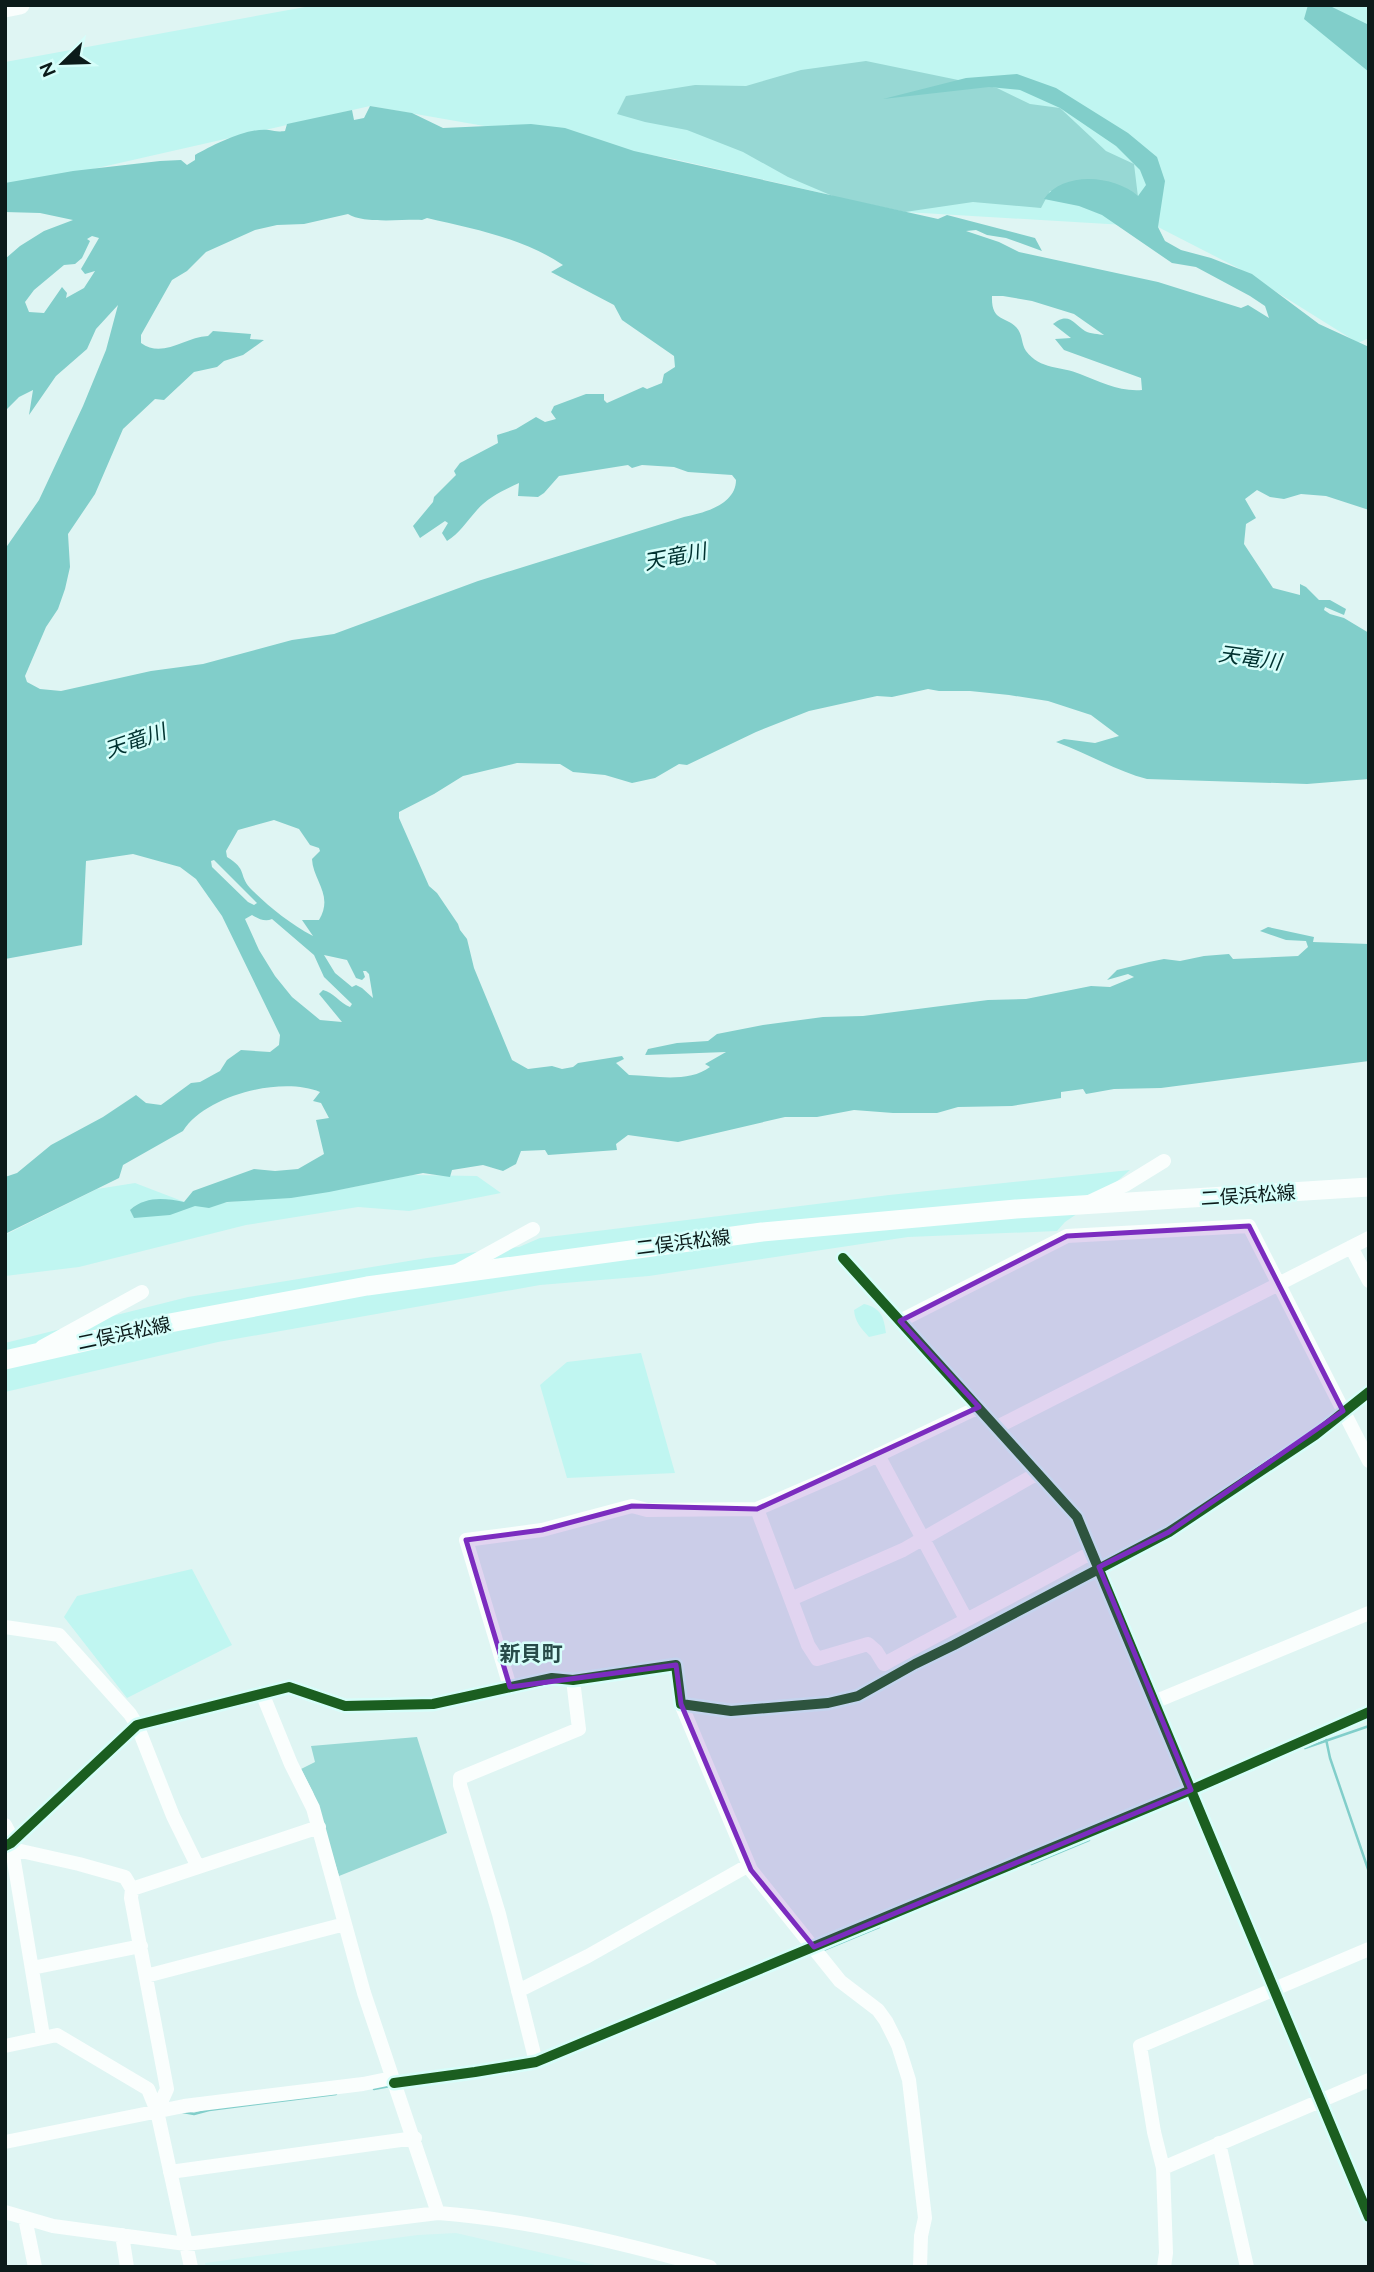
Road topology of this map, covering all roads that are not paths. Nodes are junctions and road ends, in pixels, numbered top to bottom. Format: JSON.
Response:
{"nodes":[{"id":1,"x":20,"y":5,"type":"edge"},
{"id":2,"x":5,"y":8,"type":"edge"},
{"id":3,"x":1164,"y":1161,"type":"dead end"},
{"id":4,"x":1369,"y":1187,"type":"edge"},
{"id":5,"x":1079,"y":1206,"type":"junction"},
{"id":6,"x":533,"y":1229,"type":"dead end"},
{"id":7,"x":1369,"y":1238,"type":"edge"},
{"id":8,"x":1351,"y":1247,"type":"junction"},
{"id":9,"x":843,"y":1258,"type":"dead end"},
{"id":10,"x":450,"y":1275,"type":"junction"},
{"id":11,"x":1369,"y":1281,"type":"edge"},
{"id":12,"x":1278,"y":1283,"type":"junction"},
{"id":13,"x":142,"y":1292,"type":"dead end"},
{"id":14,"x":900,"y":1321,"type":"junction"},
{"id":15,"x":30,"y":1354,"type":"junction"},
{"id":16,"x":5,"y":1360,"type":"edge"},
{"id":17,"x":1369,"y":1392,"type":"edge"},
{"id":18,"x":979,"y":1407,"type":"junction"},
{"id":19,"x":1343,"y":1411,"type":"junction"},
{"id":20,"x":997,"y":1427,"type":"junction"},
{"id":21,"x":1363,"y":1437,"type":"edge"},
{"id":22,"x":878,"y":1455,"type":"junction"},
{"id":23,"x":1369,"y":1461,"type":"edge"},
{"id":24,"x":1038,"y":1473,"type":"junction"},
{"id":25,"x":757,"y":1508,"type":"junction"},
{"id":26,"x":925,"y":1539,"type":"junction"},
{"id":27,"x":1091,"y":1552,"type":"junction"},
{"id":28,"x":1099,"y":1567,"type":"junction"},
{"id":29,"x":791,"y":1599,"type":"junction"},
{"id":30,"x":1369,"y":1613,"type":"edge"},
{"id":31,"x":966,"y":1619,"type":"junction"},
{"id":32,"x":5,"y":1627,"type":"edge"},
{"id":33,"x":573,"y":1680,"type":"junction"},
{"id":34,"x":510,"y":1688,"type":"junction"},
{"id":35,"x":262,"y":1693,"type":"junction"},
{"id":36,"x":1154,"y":1702,"type":"junction"},
{"id":37,"x":681,"y":1704,"type":"junction"},
{"id":38,"x":1369,"y":1712,"type":"edge"},
{"id":39,"x":137,"y":1725,"type":"junction"},
{"id":40,"x":1191,"y":1790,"type":"junction"},
{"id":41,"x":5,"y":1825,"type":"edge"},
{"id":42,"x":318,"y":1827,"type":"junction"},
{"id":43,"x":10,"y":1844,"type":"edge"},
{"id":44,"x":749,"y":1865,"type":"junction"},
{"id":45,"x":198,"y":1867,"type":"junction"},
{"id":46,"x":132,"y":1889,"type":"junction"},
{"id":47,"x":345,"y":1924,"type":"junction"},
{"id":48,"x":141,"y":1947,"type":"junction"},
{"id":49,"x":814,"y":1947,"type":"junction"},
{"id":50,"x":1369,"y":1949,"type":"edge"},
{"id":51,"x":32,"y":1968,"type":"junction"},
{"id":52,"x":146,"y":1976,"type":"junction"},
{"id":53,"x":1272,"y":1989,"type":"junction"},
{"id":54,"x":518,"y":1991,"type":"junction"},
{"id":55,"x":43,"y":2036,"type":"junction"},
{"id":56,"x":5,"y":2046,"type":"edge"},
{"id":57,"x":536,"y":2062,"type":"junction"},
{"id":58,"x":393,"y":2080,"type":"junction"},
{"id":59,"x":1369,"y":2080,"type":"edge"},
{"id":60,"x":1320,"y":2101,"type":"junction"},
{"id":61,"x":158,"y":2111,"type":"junction"},
{"id":62,"x":415,"y":2138,"type":"junction"},
{"id":63,"x":5,"y":2142,"type":"edge"},
{"id":64,"x":1219,"y":2143,"type":"junction"},
{"id":65,"x":1163,"y":2168,"type":"junction"},
{"id":66,"x":170,"y":2172,"type":"junction"},
{"id":67,"x":5,"y":2212,"type":"edge"},
{"id":68,"x":438,"y":2213,"type":"junction"},
{"id":69,"x":1369,"y":2217,"type":"edge"},
{"id":70,"x":25,"y":2218,"type":"junction"},
{"id":71,"x":122,"y":2235,"type":"junction"},
{"id":72,"x":186,"y":2244,"type":"junction"},
{"id":73,"x":35,"y":2267,"type":"edge"},
{"id":74,"x":127,"y":2267,"type":"edge"},
{"id":75,"x":191,"y":2267,"type":"edge"},
{"id":76,"x":710,"y":2267,"type":"edge"},
{"id":77,"x":920,"y":2267,"type":"edge"},
{"id":78,"x":1164,"y":2267,"type":"edge"},
{"id":79,"x":1247,"y":2267,"type":"edge"}],
"edges":[{"from":1,"to":2,"type":"main road"},
{"from":3,"to":5,"type":"street"},
{"from":4,"to":5,"type":"main road","name":"二俣浜松線"},
{"from":5,"to":10,"type":"main road","name":"二俣浜松線"},
{"from":6,"to":10,"type":"street"},
{"from":7,"to":8,"type":"street"},
{"from":8,"to":11,"type":"street"},
{"from":8,"to":12,"type":"street"},
{"from":9,"to":14,"type":"street"},
{"from":10,"to":15,"type":"main road","name":"二俣浜松線"},
{"from":12,"to":14,"type":"street"},
{"from":12,"to":19,"type":"street"},
{"from":12,"to":20,"type":"street"},
{"from":13,"to":15,"type":"street"},
{"from":14,"to":18,"type":"street"},
{"from":15,"to":16,"type":"main road","name":"二俣浜松線"},
{"from":17,"to":19,"type":"street"},
{"from":18,"to":20,"type":"street"},
{"from":18,"to":22,"type":"street"},
{"from":19,"to":21,"type":"street"},
{"from":19,"to":28,"type":"street"},
{"from":20,"to":24,"type":"street"},
{"from":21,"to":23,"type":"street"},
{"from":22,"to":25,"type":"street"},
{"from":22,"to":26,"type":"street"},
{"from":24,"to":26,"type":"street"},
{"from":24,"to":27,"type":"street"},
{"from":25,"to":29,"type":"street"},
{"from":25,"to":34,"type":"street"},
{"from":26,"to":29,"type":"street"},
{"from":26,"to":31,"type":"street"},
{"from":27,"to":28,"type":"street"},
{"from":27,"to":31,"type":"street"},
{"from":28,"to":36,"type":"street"},
{"from":28,"to":37,"type":"street"},
{"from":29,"to":31,"type":"street"},
{"from":30,"to":36,"type":"street"},
{"from":32,"to":39,"type":"street"},
{"from":33,"to":34,"type":"street"},
{"from":33,"to":37,"type":"street"},
{"from":33,"to":54,"type":"street"},
{"from":34,"to":35,"type":"street"},
{"from":35,"to":39,"type":"street"},
{"from":35,"to":42,"type":"street"},
{"from":36,"to":40,"type":"street"},
{"from":37,"to":44,"type":"street"},
{"from":38,"to":40,"type":"street"},
{"from":39,"to":43,"type":"street"},
{"from":39,"to":45,"type":"street"},
{"from":40,"to":49,"type":"street"},
{"from":40,"to":53,"type":"street"},
{"from":41,"to":43,"type":"street"},
{"from":42,"to":45,"type":"street"},
{"from":42,"to":47,"type":"street"},
{"from":43,"to":46,"type":"street"},
{"from":43,"to":51,"type":"street"},
{"from":44,"to":49,"type":"street"},
{"from":44,"to":54,"type":"street"},
{"from":45,"to":46,"type":"street"},
{"from":46,"to":48,"type":"street"},
{"from":47,"to":52,"type":"street"},
{"from":47,"to":58,"type":"street"},
{"from":48,"to":51,"type":"street"},
{"from":48,"to":52,"type":"street"},
{"from":49,"to":57,"type":"street"},
{"from":49,"to":77,"type":"street"},
{"from":50,"to":53,"type":"street"},
{"from":51,"to":55,"type":"street"},
{"from":52,"to":61,"type":"street"},
{"from":53,"to":60,"type":"street"},
{"from":53,"to":65,"type":"street"},
{"from":54,"to":57,"type":"street"},
{"from":55,"to":56,"type":"street"},
{"from":55,"to":61,"type":"street"},
{"from":57,"to":58,"type":"street"},
{"from":58,"to":61,"type":"street"},
{"from":58,"to":62,"type":"street"},
{"from":59,"to":60,"type":"street"},
{"from":60,"to":64,"type":"street"},
{"from":60,"to":69,"type":"street"},
{"from":61,"to":63,"type":"street"},
{"from":61,"to":66,"type":"street"},
{"from":62,"to":66,"type":"street"},
{"from":62,"to":68,"type":"street"},
{"from":64,"to":65,"type":"street"},
{"from":64,"to":79,"type":"street"},
{"from":65,"to":78,"type":"street"},
{"from":66,"to":72,"type":"street"},
{"from":67,"to":70,"type":"street"},
{"from":68,"to":72,"type":"street"},
{"from":68,"to":76,"type":"street"},
{"from":70,"to":71,"type":"street"},
{"from":70,"to":73,"type":"street"},
{"from":71,"to":72,"type":"street"},
{"from":71,"to":74,"type":"street"},
{"from":72,"to":75,"type":"street"}]}
